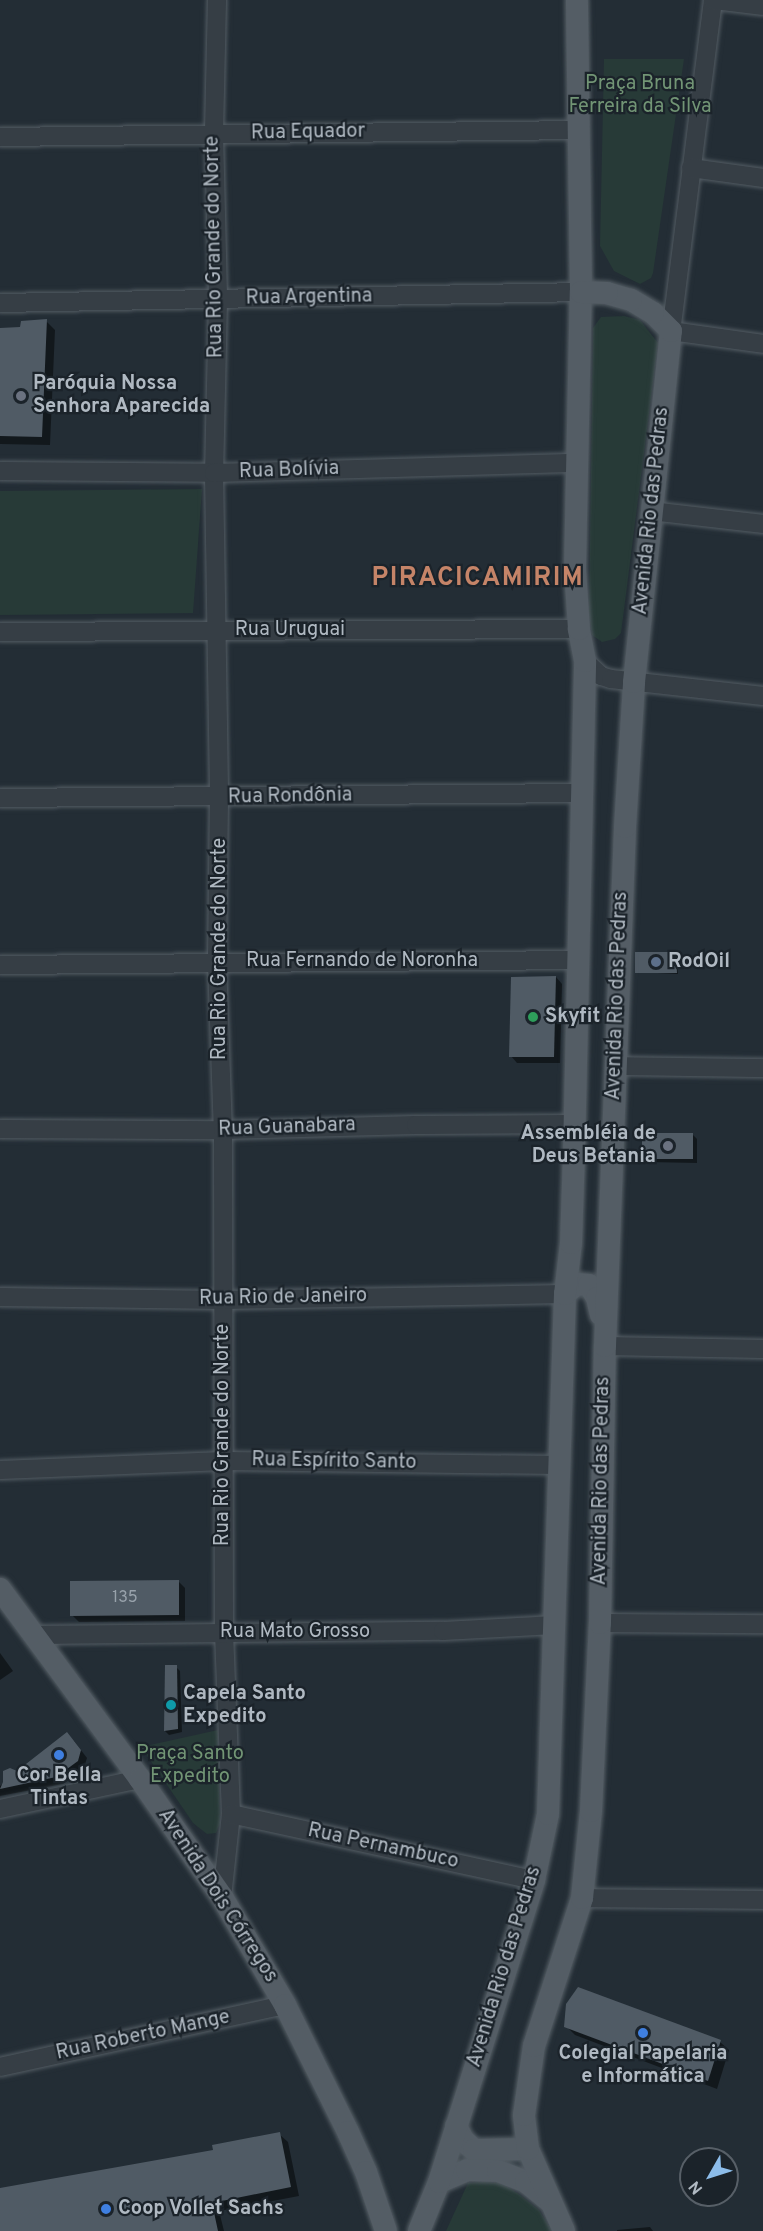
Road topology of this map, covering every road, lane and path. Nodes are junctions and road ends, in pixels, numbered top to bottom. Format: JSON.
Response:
{"nodes":[{"id":1,"x":217,"y":0,"type":"edge"},
{"id":2,"x":577,"y":0,"type":"edge"},
{"id":3,"x":713,"y":0,"type":"edge"},
{"id":4,"x":763,"y":6,"type":"edge"},
{"id":5,"x":579,"y":130,"type":"junction"},
{"id":6,"x":214,"y":134,"type":"junction"},
{"id":7,"x":0,"y":137,"type":"edge"},
{"id":8,"x":691,"y":168,"type":"junction"},
{"id":9,"x":763,"y":178,"type":"edge"},
{"id":10,"x":581,"y":292,"type":"junction"},
{"id":11,"x":218,"y":299,"type":"junction"},
{"id":12,"x":0,"y":303,"type":"edge"},
{"id":13,"x":671,"y":331,"type":"junction"},
{"id":14,"x":763,"y":344,"type":"edge"},
{"id":15,"x":578,"y":463,"type":"junction"},
{"id":16,"x":0,"y":471,"type":"edge"},
{"id":17,"x":214,"y":473,"type":"junction"},
{"id":18,"x":651,"y":511,"type":"junction"},
{"id":19,"x":763,"y":524,"type":"edge"},
{"id":20,"x":579,"y":629,"type":"junction"},
{"id":21,"x":218,"y":630,"type":"junction"},
{"id":22,"x":0,"y":632,"type":"edge"},
{"id":23,"x":585,"y":661,"type":"junction"},
{"id":24,"x":634,"y":682,"type":"junction"},
{"id":25,"x":763,"y":696,"type":"edge"},
{"id":26,"x":580,"y":793,"type":"junction"},
{"id":27,"x":219,"y":797,"type":"junction"},
{"id":28,"x":0,"y":798,"type":"edge"},
{"id":29,"x":579,"y":960,"type":"junction"},
{"id":30,"x":217,"y":962,"type":"junction"},
{"id":31,"x":0,"y":965,"type":"edge"},
{"id":32,"x":615,"y":1066,"type":"junction"},
{"id":33,"x":763,"y":1068,"type":"edge"},
{"id":34,"x":573,"y":1124,"type":"junction"},
{"id":35,"x":0,"y":1130,"type":"edge"},
{"id":36,"x":223,"y":1130,"type":"junction"},
{"id":37,"x":565,"y":1294,"type":"junction"},
{"id":38,"x":0,"y":1297,"type":"edge"},
{"id":39,"x":223,"y":1300,"type":"junction"},
{"id":40,"x":605,"y":1346,"type":"junction"},
{"id":41,"x":763,"y":1348,"type":"edge"},
{"id":42,"x":224,"y":1461,"type":"junction"},
{"id":43,"x":559,"y":1465,"type":"junction"},
{"id":44,"x":0,"y":1470,"type":"edge"},
{"id":45,"x":0,"y":1589,"type":"edge"},
{"id":46,"x":600,"y":1623,"type":"junction"},
{"id":47,"x":763,"y":1624,"type":"edge"},
{"id":48,"x":555,"y":1625,"type":"junction"},
{"id":49,"x":224,"y":1632,"type":"junction"},
{"id":50,"x":35,"y":1635,"type":"junction"},
{"id":51,"x":140,"y":1779,"type":"junction"},
{"id":52,"x":0,"y":1809,"type":"edge"},
{"id":53,"x":231,"y":1814,"type":"junction"},
{"id":54,"x":534,"y":1880,"type":"junction"},
{"id":55,"x":222,"y":1897,"type":"junction"},
{"id":56,"x":582,"y":1898,"type":"junction"},
{"id":57,"x":763,"y":1900,"type":"edge"},
{"id":58,"x":285,"y":2004,"type":"junction"},
{"id":59,"x":0,"y":2067,"type":"edge"},
{"id":60,"x":456,"y":2126,"type":"junction"},
{"id":61,"x":528,"y":2149,"type":"junction"},
{"id":62,"x":439,"y":2182,"type":"junction"},
{"id":63,"x":552,"y":2202,"type":"junction"},
{"id":64,"x":386,"y":2231,"type":"edge"},
{"id":65,"x":419,"y":2231,"type":"edge"},
{"id":66,"x":564,"y":2231,"type":"edge"}],
"edges":[{"from":1,"to":6,"type":"street","name":"Rua Rio Grande do Norte"},
{"from":2,"to":5,"type":"main road","name":"Avenida Rio das Pedras"},
{"from":3,"to":4,"type":"street"},
{"from":3,"to":8,"type":"street","name":"Avenida Rio das Pedras"},
{"from":5,"to":6,"type":"street","name":"Rua Equador"},
{"from":5,"to":10,"type":"main road","name":"Avenida Rio das Pedras"},
{"from":6,"to":7,"type":"street","name":"Rua Equador"},
{"from":6,"to":11,"type":"street","name":"Rua Rio Grande do Norte"},
{"from":8,"to":9,"type":"street"},
{"from":8,"to":13,"type":"street","name":"Avenida Rio das Pedras"},
{"from":10,"to":11,"type":"street","name":"Rua Argentina"},
{"from":10,"to":13,"type":"main road"},
{"from":10,"to":15,"type":"main road","name":"Avenida Rio das Pedras"},
{"from":11,"to":12,"type":"street","name":"Rua Argentina"},
{"from":11,"to":17,"type":"street","name":"Rua Rio Grande do Norte"},
{"from":13,"to":14,"type":"street"},
{"from":13,"to":18,"type":"main road","name":"Avenida Rio das Pedras"},
{"from":15,"to":17,"type":"street","name":"Rua Bolívia"},
{"from":15,"to":20,"type":"main road","name":"Avenida Rio das Pedras"},
{"from":16,"to":17,"type":"street","name":"Rua Bolívia"},
{"from":17,"to":21,"type":"street","name":"Rua Rio Grande do Norte"},
{"from":18,"to":19,"type":"street"},
{"from":18,"to":24,"type":"main road","name":"Avenida Rio das Pedras"},
{"from":20,"to":21,"type":"street","name":"Rua Uruguai"},
{"from":20,"to":23,"type":"main road","name":"Avenida Rio das Pedras"},
{"from":21,"to":22,"type":"street","name":"Rua Uruguai"},
{"from":21,"to":27,"type":"street","name":"Rua Rio Grande do Norte"},
{"from":23,"to":24,"type":"street"},
{"from":23,"to":26,"type":"main road","name":"Avenida Rio das Pedras"},
{"from":24,"to":25,"type":"street"},
{"from":24,"to":32,"type":"main road","name":"Avenida Rio das Pedras"},
{"from":26,"to":27,"type":"street","name":"Rua Rondônia"},
{"from":26,"to":29,"type":"main road","name":"Avenida Rio das Pedras"},
{"from":27,"to":28,"type":"street","name":"Rua Rondônia"},
{"from":27,"to":30,"type":"street","name":"Rua Rio Grande do Norte"},
{"from":29,"to":30,"type":"street","name":"Rua Fernando de Noronha"},
{"from":29,"to":34,"type":"main road","name":"Avenida Rio das Pedras"},
{"from":30,"to":31,"type":"street","name":"Rua Fernando de Noronha"},
{"from":30,"to":36,"type":"street","name":"Rua Rio Grande do Norte"},
{"from":32,"to":33,"type":"street"},
{"from":32,"to":40,"type":"main road","name":"Avenida Rio das Pedras"},
{"from":34,"to":36,"type":"street","name":"Rua Guanabara"},
{"from":34,"to":37,"type":"main road","name":"Avenida Rio das Pedras"},
{"from":35,"to":36,"type":"street","name":"Rua Guanabara"},
{"from":36,"to":39,"type":"street","name":"Rua Rio Grande do Norte"},
{"from":37,"to":39,"type":"street","name":"Rua Rio de Janeiro"},
{"from":37,"to":40,"type":"main road"},
{"from":37,"to":43,"type":"main road","name":"Avenida Rio das Pedras"},
{"from":38,"to":39,"type":"street","name":"Rua Rio de Janeiro"},
{"from":39,"to":42,"type":"street","name":"Rua Rio Grande do Norte"},
{"from":40,"to":41,"type":"street"},
{"from":40,"to":46,"type":"main road","name":"Avenida Rio das Pedras"},
{"from":42,"to":43,"type":"street","name":"Rua Espírito Santo"},
{"from":42,"to":44,"type":"street","name":"Rua Espírito Santo"},
{"from":42,"to":49,"type":"street","name":"Rua Rio Grande do Norte"},
{"from":43,"to":48,"type":"main road","name":"Avenida Rio das Pedras"},
{"from":45,"to":50,"type":"main road","name":"Avenida Dois Córregos"},
{"from":46,"to":47,"type":"street"},
{"from":46,"to":56,"type":"main road","name":"Avenida Rio das Pedras"},
{"from":48,"to":49,"type":"street","name":"Rua Mato Grosso"},
{"from":48,"to":54,"type":"main road","name":"Avenida Rio das Pedras"},
{"from":49,"to":50,"type":"street","name":"Rua Mato Grosso"},
{"from":49,"to":53,"type":"street","name":"Rua Rio Grande do Norte"},
{"from":50,"to":51,"type":"main road","name":"Avenida Dois Córregos"},
{"from":51,"to":52,"type":"street"},
{"from":51,"to":55,"type":"main road","name":"Avenida Dois Córregos"},
{"from":53,"to":54,"type":"street","name":"Rua Pernambuco"},
{"from":53,"to":55,"type":"street","name":"Rua Rio Grande do Norte"},
{"from":54,"to":60,"type":"main road","name":"Avenida Rio das Pedras"},
{"from":55,"to":58,"type":"main road","name":"Avenida Dois Córregos"},
{"from":56,"to":57,"type":"street"},
{"from":56,"to":61,"type":"main road","name":"Avenida Rio das Pedras"},
{"from":58,"to":59,"type":"street","name":"Rua Roberto Mange"},
{"from":58,"to":64,"type":"main road","name":"Avenida Dois Córregos"},
{"from":60,"to":61,"type":"main road"},
{"from":60,"to":62,"type":"main road","name":"Avenida Rio das Pedras"},
{"from":61,"to":63,"type":"main road","name":"Avenida Rio das Pedras"},
{"from":62,"to":63,"type":"main road"},
{"from":62,"to":65,"type":"main road","name":"Avenida Rio das Pedras"},
{"from":63,"to":66,"type":"main road","name":"Avenida Rio das Pedras"}]}
